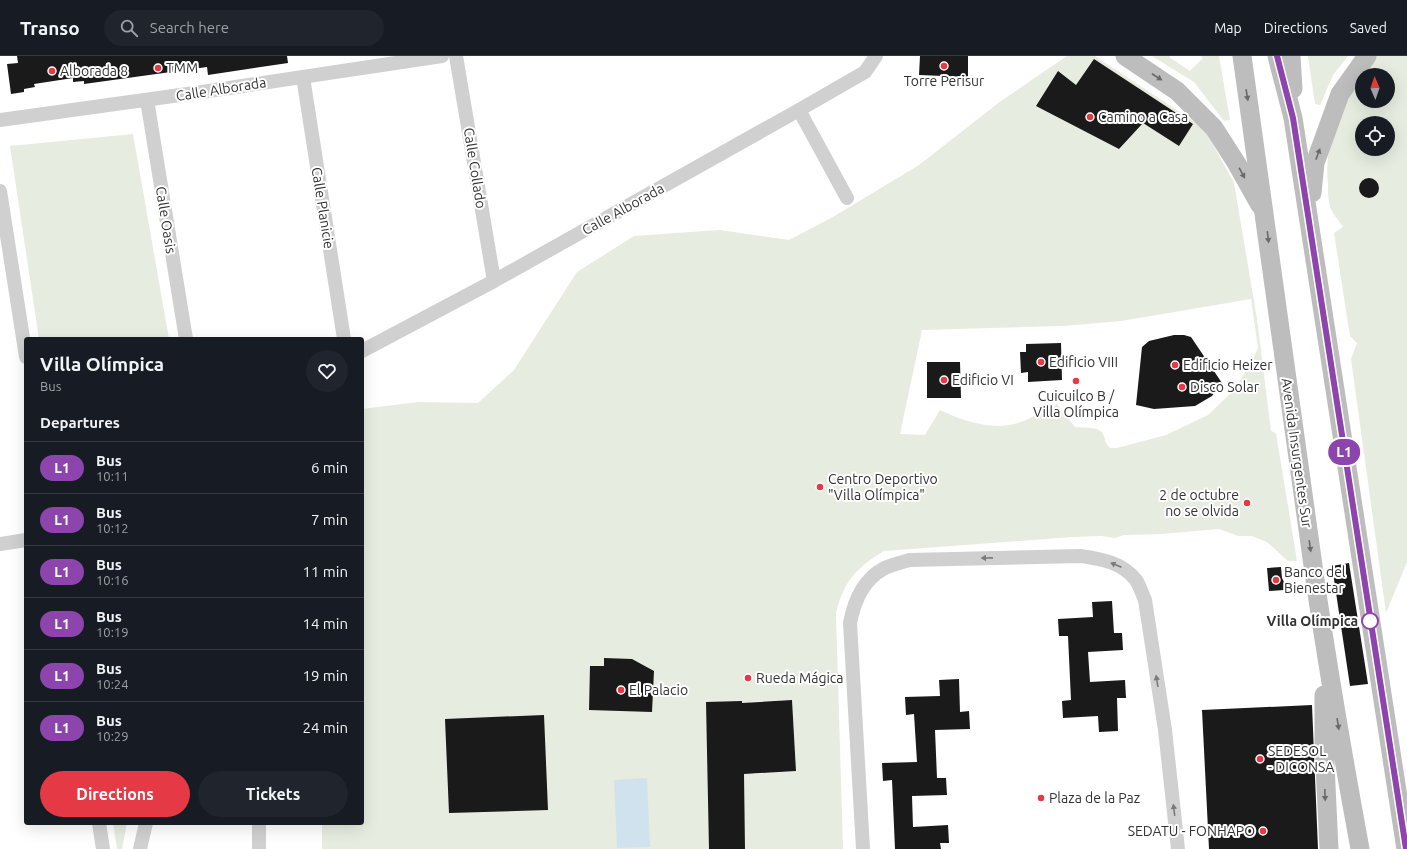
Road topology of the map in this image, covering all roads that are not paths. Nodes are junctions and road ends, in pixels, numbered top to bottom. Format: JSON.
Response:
{"nodes":[{"id":1,"x":442,"y":56,"type":"edge"},
{"id":2,"x":456,"y":56,"type":"edge"},
{"id":3,"x":876,"y":56,"type":"edge"},
{"id":4,"x":1125,"y":56,"type":"edge"},
{"id":5,"x":1242,"y":56,"type":"edge"},
{"id":6,"x":1277,"y":56,"type":"edge"},
{"id":7,"x":1291,"y":56,"type":"edge"},
{"id":8,"x":1368,"y":56,"type":"edge"},
{"id":9,"x":303,"y":77,"type":"junction"},
{"id":10,"x":147,"y":100,"type":"junction"},
{"id":11,"x":799,"y":110,"type":"junction"},
{"id":12,"x":1293,"y":118,"type":"junction"},
{"id":13,"x":0,"y":120,"type":"edge"},
{"id":14,"x":0,"y":191,"type":"edge"},
{"id":15,"x":846,"y":198,"type":"dead end"},
{"id":16,"x":1266,"y":215,"type":"junction"},
{"id":17,"x":1309,"y":221,"type":"junction"},
{"id":18,"x":494,"y":281,"type":"junction"},
{"id":19,"x":186,"y":337,"type":"edge"},
{"id":20,"x":344,"y":337,"type":"edge"},
{"id":21,"x":24,"y":344,"type":"edge"},
{"id":22,"x":364,"y":350,"type":"edge"},
{"id":23,"x":24,"y":540,"type":"edge"},
{"id":24,"x":0,"y":544,"type":"edge"},
{"id":25,"x":1325,"y":644,"type":"junction"},
{"id":26,"x":99,"y":825,"type":"edge"},
{"id":27,"x":146,"y":825,"type":"edge"},
{"id":28,"x":259,"y":825,"type":"edge"},
{"id":29,"x":103,"y":849,"type":"edge"},
{"id":30,"x":140,"y":849,"type":"edge"},
{"id":31,"x":259,"y":849,"type":"edge"},
{"id":32,"x":863,"y":849,"type":"edge"},
{"id":33,"x":1178,"y":849,"type":"edge"},
{"id":34,"x":1328,"y":849,"type":"edge"},
{"id":35,"x":1360,"y":849,"type":"edge"},
{"id":36,"x":1406,"y":849,"type":"edge"}],
"edges":[{"from":1,"to":9,"type":"street","name":"Calle Alborada"},
{"from":2,"to":18,"type":"street","name":"Calle Collado"},
{"from":3,"to":11,"type":"street","name":"Calle Alborada"},
{"from":4,"to":16,"type":"main road","one_way":true},
{"from":5,"to":16,"type":"main road","name":"Avenida Insurgentes Sur","one_way":true},
{"from":6,"to":12,"type":"main road"},
{"from":7,"to":12,"type":"main road"},
{"from":17,"to":8,"type":"main road","one_way":true},
{"from":9,"to":10,"type":"street","name":"Calle Alborada"},
{"from":9,"to":20,"type":"street","name":"Calle Planicie"},
{"from":10,"to":13,"type":"street","name":"Calle Alborada"},
{"from":10,"to":19,"type":"street","name":"Calle Oasis"},
{"from":11,"to":15,"type":"street"},
{"from":11,"to":18,"type":"street","name":"Calle Alborada"},
{"from":12,"to":17,"type":"main road"},
{"from":14,"to":21,"type":"street"},
{"from":16,"to":25,"type":"main road","name":"Avenida Insurgentes Sur","one_way":true},
{"from":17,"to":36,"type":"main road"},
{"from":18,"to":22,"type":"street","name":"Calle Alborada"},
{"from":23,"to":24,"type":"street"},
{"from":25,"to":34,"type":"main road","one_way":true},
{"from":25,"to":35,"type":"main road","name":"Avenida Insurgentes Sur","one_way":true},
{"from":26,"to":29,"type":"street"},
{"from":27,"to":30,"type":"street"},
{"from":28,"to":31,"type":"street"},
{"from":33,"to":32,"type":"street","one_way":true}]}
